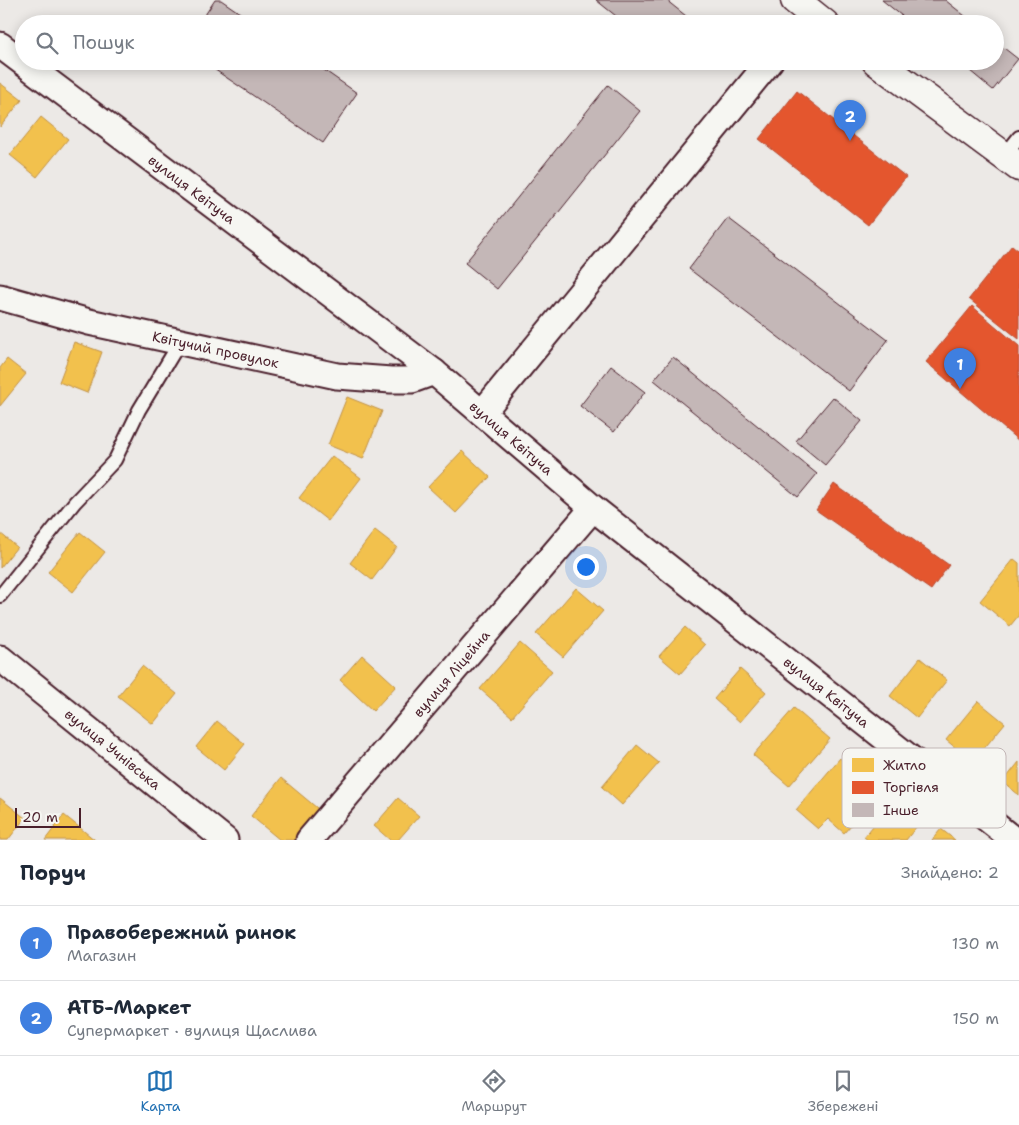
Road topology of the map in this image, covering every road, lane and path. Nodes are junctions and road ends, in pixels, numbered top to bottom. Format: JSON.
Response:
{"nodes":[{"id":1,"x":0,"y":45,"type":"edge"},
{"id":2,"x":15,"y":56,"type":"edge"},
{"id":3,"x":33,"y":70,"type":"edge"},
{"id":4,"x":763,"y":70,"type":"edge"},
{"id":5,"x":890,"y":70,"type":"edge"},
{"id":6,"x":1014,"y":153,"type":"edge"},
{"id":7,"x":0,"y":298,"type":"edge"},
{"id":8,"x":180,"y":342,"type":"junction"},
{"id":9,"x":434,"y":372,"type":"junction"},
{"id":10,"x":482,"y":413,"type":"junction"},
{"id":11,"x":593,"y":508,"type":"junction"},
{"id":12,"x":0,"y":596,"type":"edge"},
{"id":13,"x":0,"y":658,"type":"edge"},
{"id":14,"x":897,"y":748,"type":"edge"},
{"id":15,"x":999,"y":828,"type":"edge"},
{"id":16,"x":225,"y":840,"type":"edge"},
{"id":17,"x":309,"y":840,"type":"edge"},
{"id":18,"x":1014,"y":840,"type":"edge"}],
"edges":[{"from":1,"to":2,"type":"street","name":"вулиця Квітуча"},
{"from":3,"to":9,"type":"street","name":"вулиця Квітуча"},
{"from":4,"to":10,"type":"street"},
{"from":5,"to":6,"type":"street"},
{"from":7,"to":8,"type":"street","name":"Квітучий провулок"},
{"from":8,"to":9,"type":"street","name":"Квітучий провулок"},
{"from":8,"to":12,"type":"lane"},
{"from":9,"to":10,"type":"street","name":"вулиця Квітуча"},
{"from":10,"to":11,"type":"street","name":"вулиця Квітуча"},
{"from":11,"to":14,"type":"street","name":"вулиця Квітуча"},
{"from":11,"to":17,"type":"street","name":"вулиця Ліцейна"},
{"from":13,"to":16,"type":"street","name":"вулиця Учнівська"},
{"from":15,"to":18,"type":"street","name":"вулиця Квітуча"}]}
